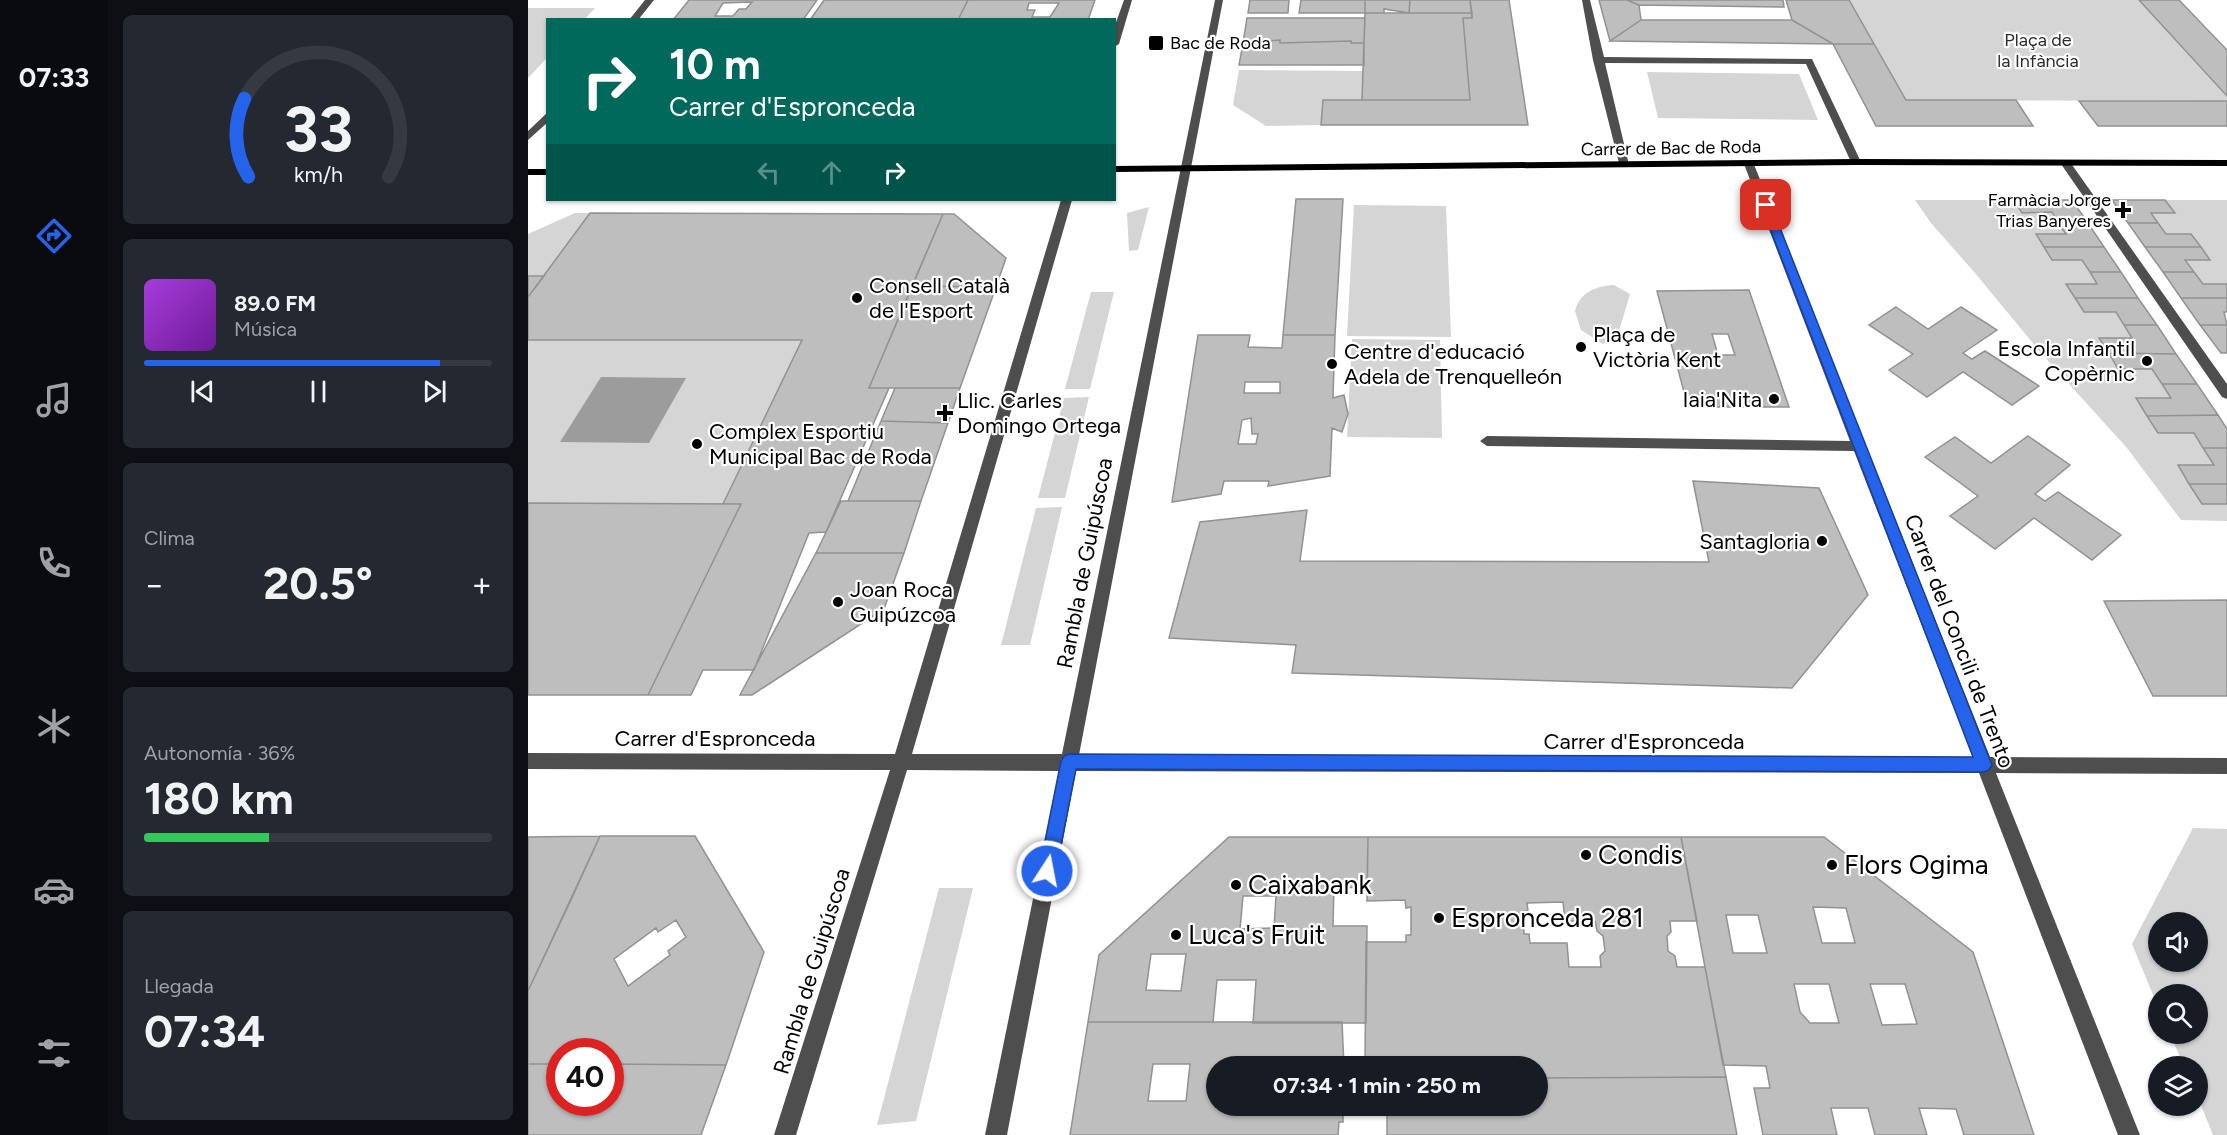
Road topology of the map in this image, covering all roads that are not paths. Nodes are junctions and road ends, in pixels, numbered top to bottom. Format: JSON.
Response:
{"nodes":[{"id":1,"x":650,"y":0,"type":"edge"},
{"id":2,"x":1128,"y":0,"type":"edge"},
{"id":3,"x":1219,"y":0,"type":"edge"},
{"id":4,"x":1586,"y":0,"type":"edge"},
{"id":5,"x":635,"y":18,"type":"edge"},
{"id":6,"x":1116,"y":38,"type":"edge"},
{"id":7,"x":1598,"y":60,"type":"junction"},
{"id":8,"x":546,"y":117,"type":"edge"},
{"id":9,"x":528,"y":137,"type":"edge"},
{"id":10,"x":1856,"y":162,"type":"junction"},
{"id":11,"x":2227,"y":163,"type":"edge"},
{"id":12,"x":1749,"y":164,"type":"junction"},
{"id":13,"x":2066,"y":164,"type":"junction"},
{"id":14,"x":1624,"y":165,"type":"junction"},
{"id":15,"x":1186,"y":169,"type":"junction"},
{"id":16,"x":1116,"y":170,"type":"edge"},
{"id":17,"x":528,"y":172,"type":"edge"},
{"id":18,"x":546,"y":172,"type":"edge"},
{"id":19,"x":1067,"y":201,"type":"edge"},
{"id":20,"x":2227,"y":394,"type":"edge"},
{"id":21,"x":1487,"y":441,"type":"dead end"},
{"id":22,"x":1860,"y":446,"type":"junction"},
{"id":23,"x":528,"y":761,"type":"edge"},
{"id":24,"x":901,"y":761,"type":"junction"},
{"id":25,"x":1065,"y":761,"type":"junction"},
{"id":26,"x":1984,"y":765,"type":"junction"},
{"id":27,"x":2227,"y":766,"type":"edge"},
{"id":28,"x":785,"y":1135,"type":"edge"},
{"id":29,"x":996,"y":1135,"type":"edge"},
{"id":30,"x":2129,"y":1135,"type":"edge"}],
"edges":[{"from":1,"to":5,"type":"street"},
{"from":2,"to":6,"type":"street"},
{"from":3,"to":15,"type":"street","name":"Rambla de Guipúscoa"},
{"from":4,"to":7,"type":"street"},
{"from":7,"to":10,"type":"street"},
{"from":7,"to":14,"type":"street"},
{"from":8,"to":9,"type":"street"},
{"from":10,"to":12,"type":"main road","name":"Carrer de Bac de Roda"},
{"from":10,"to":13,"type":"main road","name":"Carrer de Bac de Roda"},
{"from":11,"to":13,"type":"main road","name":"Carrer de Bac de Roda"},
{"from":12,"to":14,"type":"main road","name":"Carrer de Bac de Roda"},
{"from":12,"to":22,"type":"street","name":"Carrer del Concili de Trento"},
{"from":13,"to":20,"type":"street"},
{"from":14,"to":15,"type":"main road","name":"Carrer de Bac de Roda"},
{"from":15,"to":16,"type":"main road","name":"Carrer de Bac de Roda"},
{"from":15,"to":25,"type":"street","name":"Rambla de Guipúscoa"},
{"from":17,"to":18,"type":"main road"},
{"from":19,"to":24,"type":"street","name":"Rambla de Guipúscoa"},
{"from":21,"to":22,"type":"street"},
{"from":22,"to":26,"type":"street","name":"Carrer del Concili de Trento"},
{"from":23,"to":24,"type":"street","name":"Carrer d'Espronceda"},
{"from":24,"to":25,"type":"street","name":"Carrer d'Espronceda"},
{"from":24,"to":28,"type":"street","name":"Rambla de Guipúscoa"},
{"from":25,"to":26,"type":"street","name":"Carrer d'Espronceda"},
{"from":25,"to":29,"type":"street","name":"Rambla de Guipúscoa"},
{"from":26,"to":27,"type":"street","name":"Carrer d'Espronceda"},
{"from":26,"to":30,"type":"street","name":"Carrer del Concili de Trento"}]}
